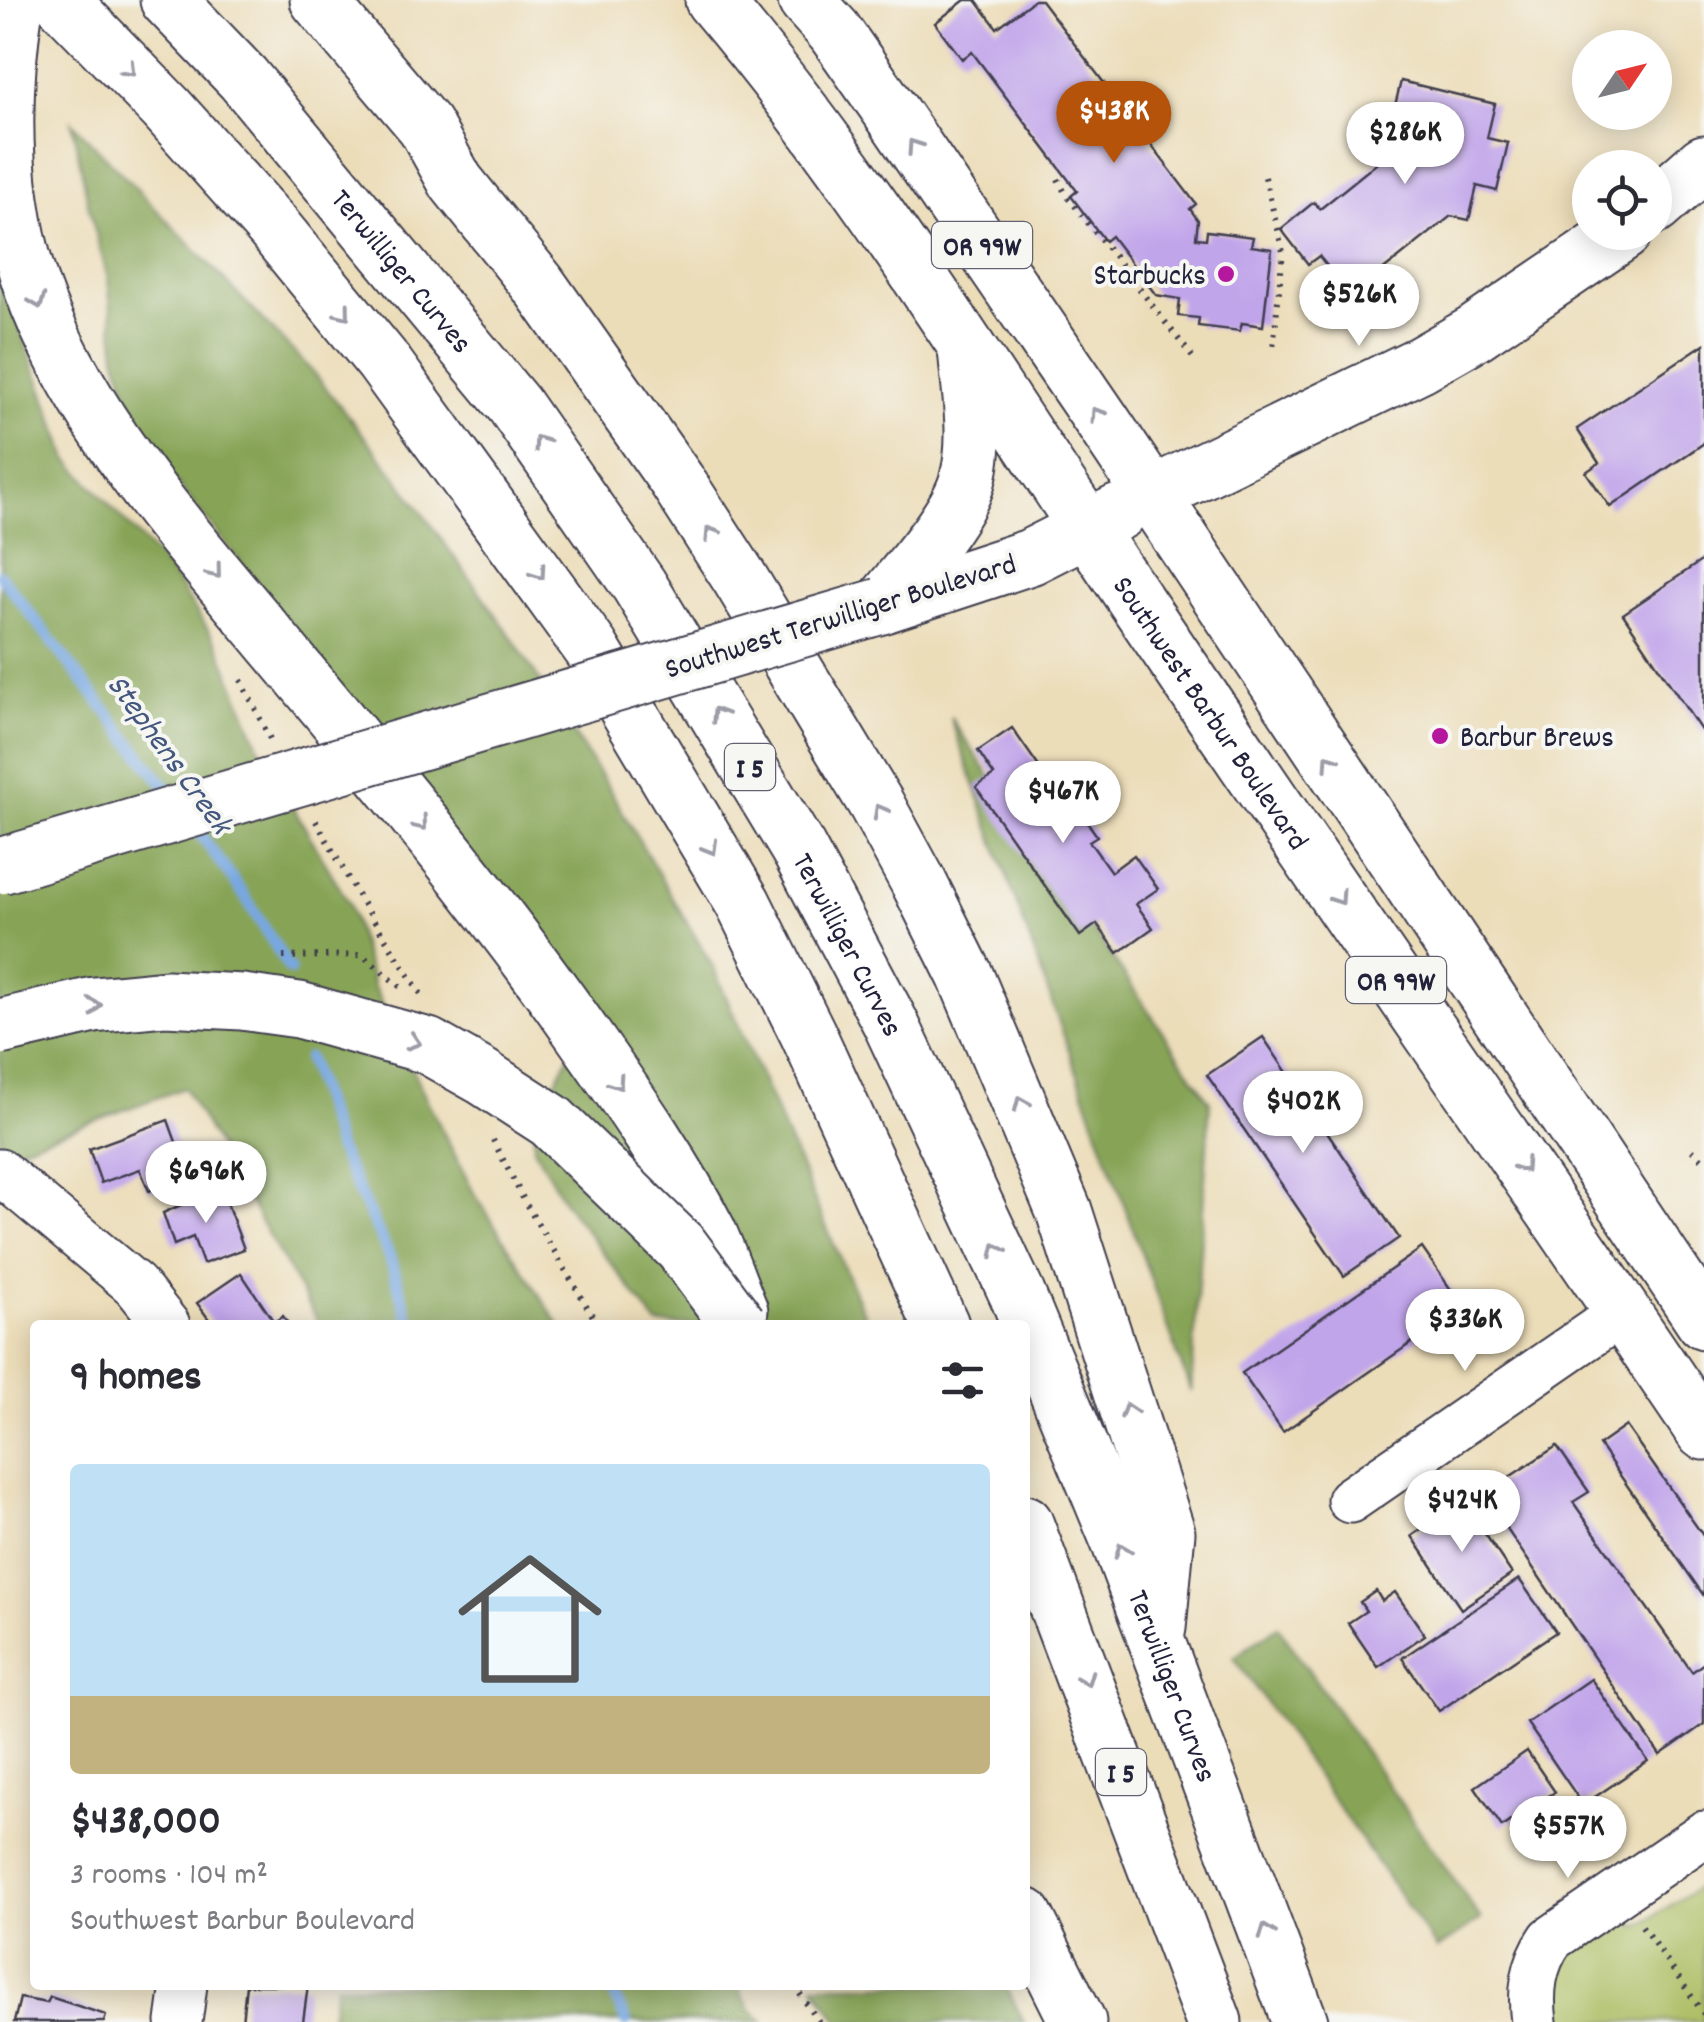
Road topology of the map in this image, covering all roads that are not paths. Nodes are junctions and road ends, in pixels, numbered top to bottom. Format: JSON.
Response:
{"nodes":[{"id":1,"x":16,"y":0,"type":"edge"},
{"id":2,"x":61,"y":0,"type":"edge"},
{"id":3,"x":168,"y":0,"type":"edge"},
{"id":4,"x":281,"y":0,"type":"edge"},
{"id":5,"x":318,"y":0,"type":"edge"},
{"id":6,"x":713,"y":0,"type":"edge"},
{"id":7,"x":806,"y":0,"type":"edge"},
{"id":8,"x":1704,"y":163,"type":"edge"},
{"id":9,"x":456,"y":182,"type":"junction"},
{"id":10,"x":1672,"y":191,"type":"edge"},
{"id":11,"x":1598,"y":250,"type":"edge"},
{"id":12,"x":966,"y":344,"type":"junction"},
{"id":13,"x":1152,"y":495,"type":"junction"},
{"id":14,"x":1087,"y":528,"type":"junction"},
{"id":15,"x":881,"y":606,"type":"junction"},
{"id":16,"x":0,"y":866,"type":"edge"},
{"id":17,"x":0,"y":1028,"type":"edge"},
{"id":18,"x":0,"y":1172,"type":"edge"},
{"id":19,"x":1623,"y":1312,"type":"junction"},
{"id":20,"x":163,"y":1320,"type":"edge"},
{"id":21,"x":738,"y":1320,"type":"edge"},
{"id":22,"x":740,"y":1320,"type":"edge"},
{"id":23,"x":939,"y":1320,"type":"edge"},
{"id":24,"x":1027,"y":1320,"type":"edge"},
{"id":25,"x":1704,"y":1321,"type":"edge"},
{"id":26,"x":1030,"y":1326,"type":"edge"},
{"id":27,"x":1704,"y":1432,"type":"edge"},
{"id":28,"x":1350,"y":1500,"type":"dead end"},
{"id":29,"x":1030,"y":1536,"type":"edge"},
{"id":30,"x":1157,"y":1641,"type":"junction"},
{"id":31,"x":1704,"y":1834,"type":"edge"},
{"id":32,"x":1030,"y":1926,"type":"edge"},
{"id":33,"x":183,"y":1990,"type":"edge"},
{"id":34,"x":1532,"y":2009,"type":"edge"},
{"id":35,"x":179,"y":2022,"type":"edge"},
{"id":36,"x":1078,"y":2022,"type":"edge"},
{"id":37,"x":1214,"y":2022,"type":"edge"},
{"id":38,"x":1300,"y":2022,"type":"edge"}],
"edges":[{"from":1,"to":22,"type":"main road","one_way":true},
{"from":2,"to":23,"type":"main road","number":"I 5","one_way":true},
{"from":24,"to":3,"type":"main road","name":"Terwilliger Curves","number":"I 5","one_way":true},
{"from":4,"to":9,"type":"main road"},
{"from":5,"to":9,"type":"main road"},
{"from":6,"to":12,"type":"main road","name":"Southwest Barbur Boulevard","number":"OR 99W"},
{"from":13,"to":7,"type":"main road","number":"OR 99W","one_way":true},
{"from":8,"to":10,"type":"main road"},
{"from":30,"to":9,"type":"main road","one_way":true},
{"from":11,"to":13,"type":"main road","name":"Southwest Terwilliger Boulevard"},
{"from":12,"to":14,"type":"main road","name":"Southwest Barbur Boulevard","number":"OR 99W"},
{"from":12,"to":15,"type":"main road"},
{"from":13,"to":14,"type":"main road","name":"Southwest Terwilliger Boulevard"},
{"from":25,"to":13,"type":"main road","number":"OR 99W","one_way":true},
{"from":14,"to":15,"type":"main road","name":"Southwest Terwilliger Boulevard"},
{"from":14,"to":19,"type":"main road","name":"Southwest Barbur Boulevard","number":"OR 99W","one_way":true},
{"from":15,"to":16,"type":"main road","name":"Southwest Terwilliger Boulevard","bridge":true},
{"from":17,"to":21,"type":"main road","one_way":true,"bridge":true},
{"from":18,"to":20,"type":"street"},
{"from":19,"to":27,"type":"main road","name":"Southwest Barbur Boulevard","number":"OR 99W"},
{"from":19,"to":28,"type":"street"},
{"from":30,"to":26,"type":"main road","name":"Terwilliger Curves","number":"I 5","one_way":true},
{"from":29,"to":37,"type":"main road","number":"I 5","one_way":true},
{"from":38,"to":30,"type":"main road","name":"Terwilliger Curves","number":"I 5","one_way":true},
{"from":31,"to":34,"type":"street"},
{"from":32,"to":36,"type":"main road"},
{"from":33,"to":35,"type":"street"}]}
